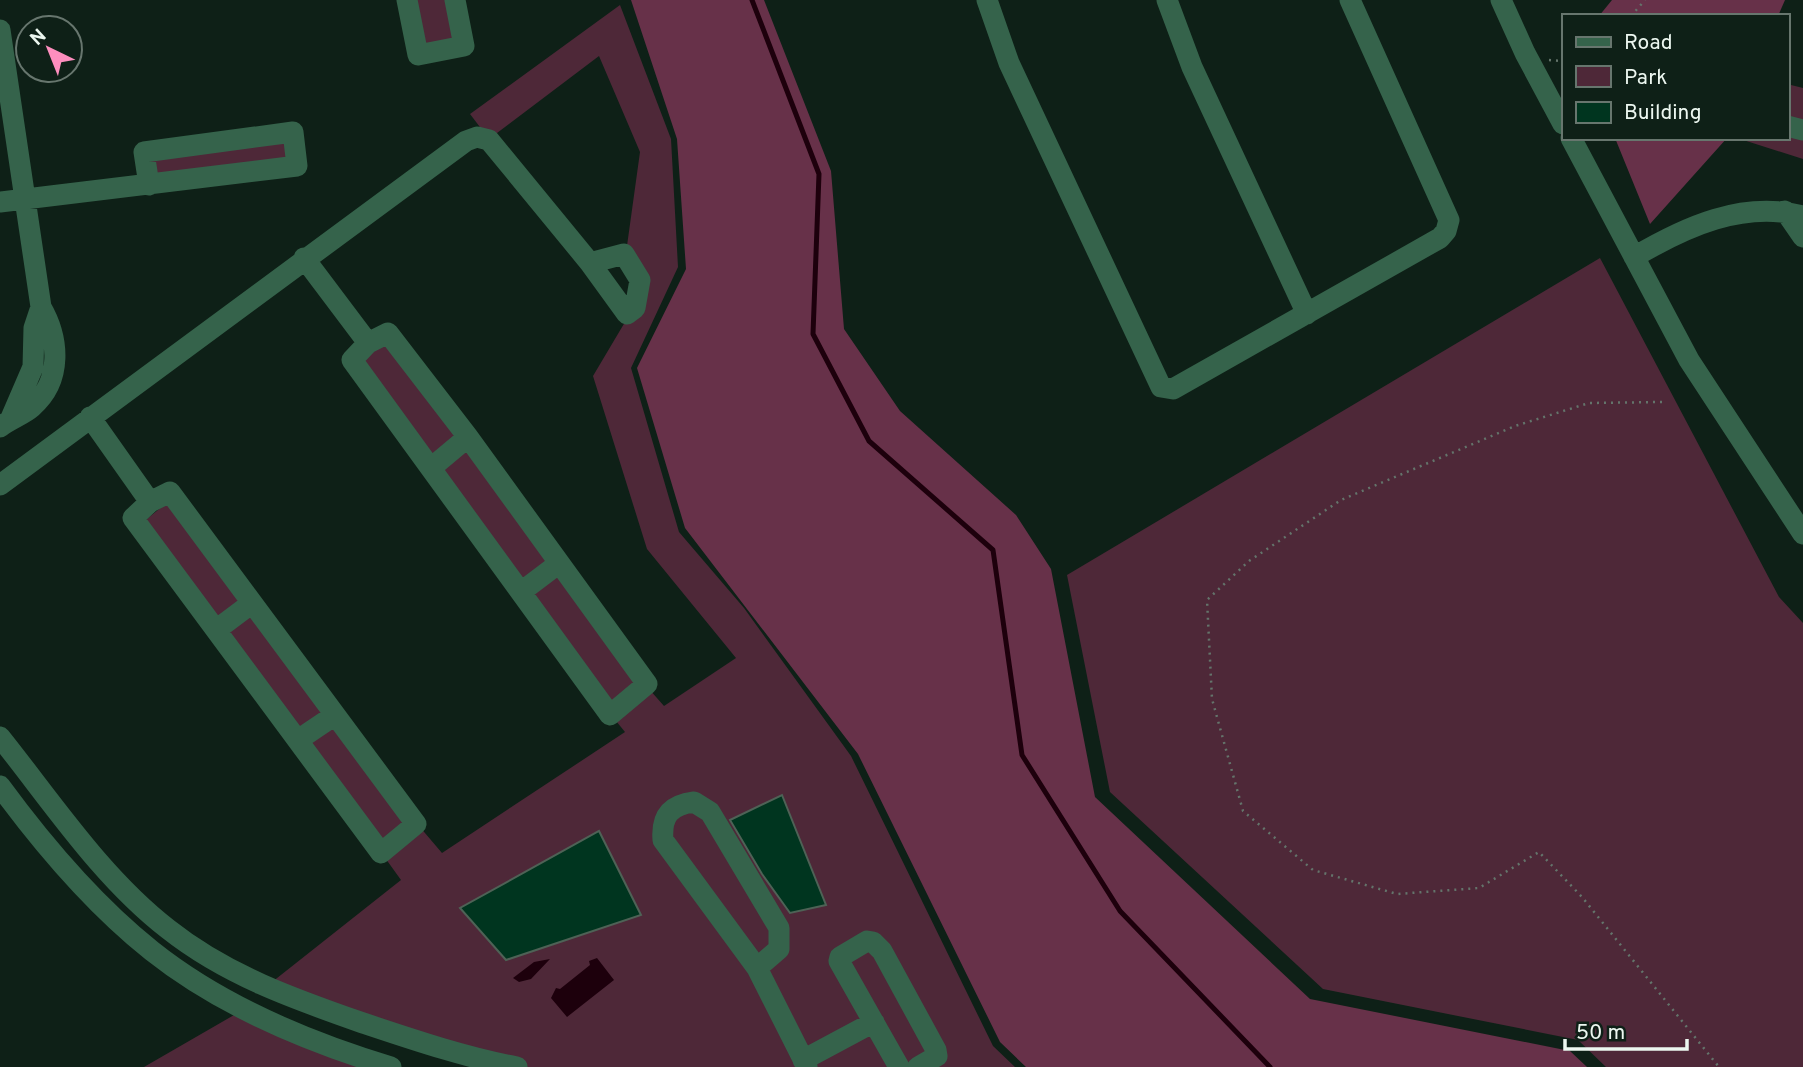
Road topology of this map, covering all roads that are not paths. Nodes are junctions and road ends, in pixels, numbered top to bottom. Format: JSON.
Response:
{"nodes":[{"id":1,"x":407,"y":0,"type":"edge"},
{"id":2,"x":455,"y":0,"type":"edge"},
{"id":3,"x":987,"y":0,"type":"edge"},
{"id":4,"x":1167,"y":0,"type":"edge"},
{"id":5,"x":1350,"y":0,"type":"edge"},
{"id":6,"x":1501,"y":0,"type":"edge"},
{"id":7,"x":0,"y":30,"type":"edge"},
{"id":8,"x":1562,"y":122,"type":"edge"},
{"id":9,"x":1572,"y":140,"type":"edge"},
{"id":10,"x":149,"y":185,"type":"junction"},
{"id":11,"x":27,"y":197,"type":"junction"},
{"id":12,"x":0,"y":202,"type":"edge"},
{"id":13,"x":1794,"y":214,"type":"edge"},
{"id":14,"x":1803,"y":237,"type":"edge"},
{"id":15,"x":1634,"y":257,"type":"junction"},
{"id":16,"x":304,"y":258,"type":"junction"},
{"id":17,"x":590,"y":263,"type":"dead end"},
{"id":18,"x":1307,"y":314,"type":"junction"},
{"id":19,"x":368,"y":343,"type":"junction"},
{"id":20,"x":90,"y":417,"type":"junction"},
{"id":21,"x":5,"y":423,"type":"edge"},
{"id":22,"x":468,"y":436,"type":"junction"},
{"id":23,"x":431,"y":468,"type":"junction"},
{"id":24,"x":0,"y":485,"type":"edge"},
{"id":25,"x":150,"y":502,"type":"junction"},
{"id":26,"x":1803,"y":534,"type":"edge"},
{"id":27,"x":558,"y":564,"type":"junction"},
{"id":28,"x":521,"y":592,"type":"junction"},
{"id":29,"x":252,"y":603,"type":"junction"},
{"id":30,"x":216,"y":631,"type":"junction"},
{"id":31,"x":335,"y":715,"type":"junction"},
{"id":32,"x":0,"y":737,"type":"edge"},
{"id":33,"x":298,"y":740,"type":"junction"},
{"id":34,"x":0,"y":786,"type":"edge"},
{"id":35,"x":757,"y":968,"type":"junction"},
{"id":36,"x":276,"y":993,"type":"junction"},
{"id":37,"x":255,"y":1014,"type":"junction"},
{"id":38,"x":871,"y":1017,"type":"junction"},
{"id":39,"x":803,"y":1059,"type":"edge"},
{"id":40,"x":391,"y":1067,"type":"edge"},
{"id":41,"x":517,"y":1067,"type":"edge"},
{"id":42,"x":899,"y":1067,"type":"edge"},
{"id":43,"x":918,"y":1067,"type":"edge"}],
"edges":[{"from":1,"to":2,"type":"street"},
{"from":3,"to":18,"type":"street"},
{"from":4,"to":18,"type":"street"},
{"from":5,"to":18,"type":"street"},
{"from":6,"to":8,"type":"street"},
{"from":7,"to":11,"type":"street"},
{"from":9,"to":15,"type":"street"},
{"from":10,"to":10,"type":"street"},
{"from":10,"to":11,"type":"street"},
{"from":11,"to":12,"type":"street"},
{"from":11,"to":21,"type":"street"},
{"from":13,"to":14,"type":"street"},
{"from":13,"to":15,"type":"street"},
{"from":15,"to":26,"type":"street"},
{"from":16,"to":17,"type":"street"},
{"from":16,"to":19,"type":"street"},
{"from":16,"to":20,"type":"street"},
{"from":19,"to":22,"type":"street"},
{"from":19,"to":23,"type":"street"},
{"from":20,"to":24,"type":"street"},
{"from":20,"to":25,"type":"street"},
{"from":22,"to":23,"type":"street"},
{"from":22,"to":27,"type":"street"},
{"from":23,"to":28,"type":"street"},
{"from":25,"to":29,"type":"street"},
{"from":25,"to":30,"type":"street"},
{"from":27,"to":28,"type":"street"},
{"from":27,"to":28,"type":"street"},
{"from":29,"to":30,"type":"street"},
{"from":29,"to":31,"type":"street"},
{"from":30,"to":33,"type":"street"},
{"from":31,"to":33,"type":"street"},
{"from":31,"to":33,"type":"street"},
{"from":32,"to":36,"type":"street"},
{"from":34,"to":37,"type":"street"},
{"from":35,"to":35,"type":"street"},
{"from":35,"to":39,"type":"street"},
{"from":36,"to":37,"type":"street"},
{"from":36,"to":41,"type":"street"},
{"from":37,"to":40,"type":"street"},
{"from":38,"to":39,"type":"street"},
{"from":38,"to":42,"type":"street"},
{"from":38,"to":43,"type":"street"}]}
